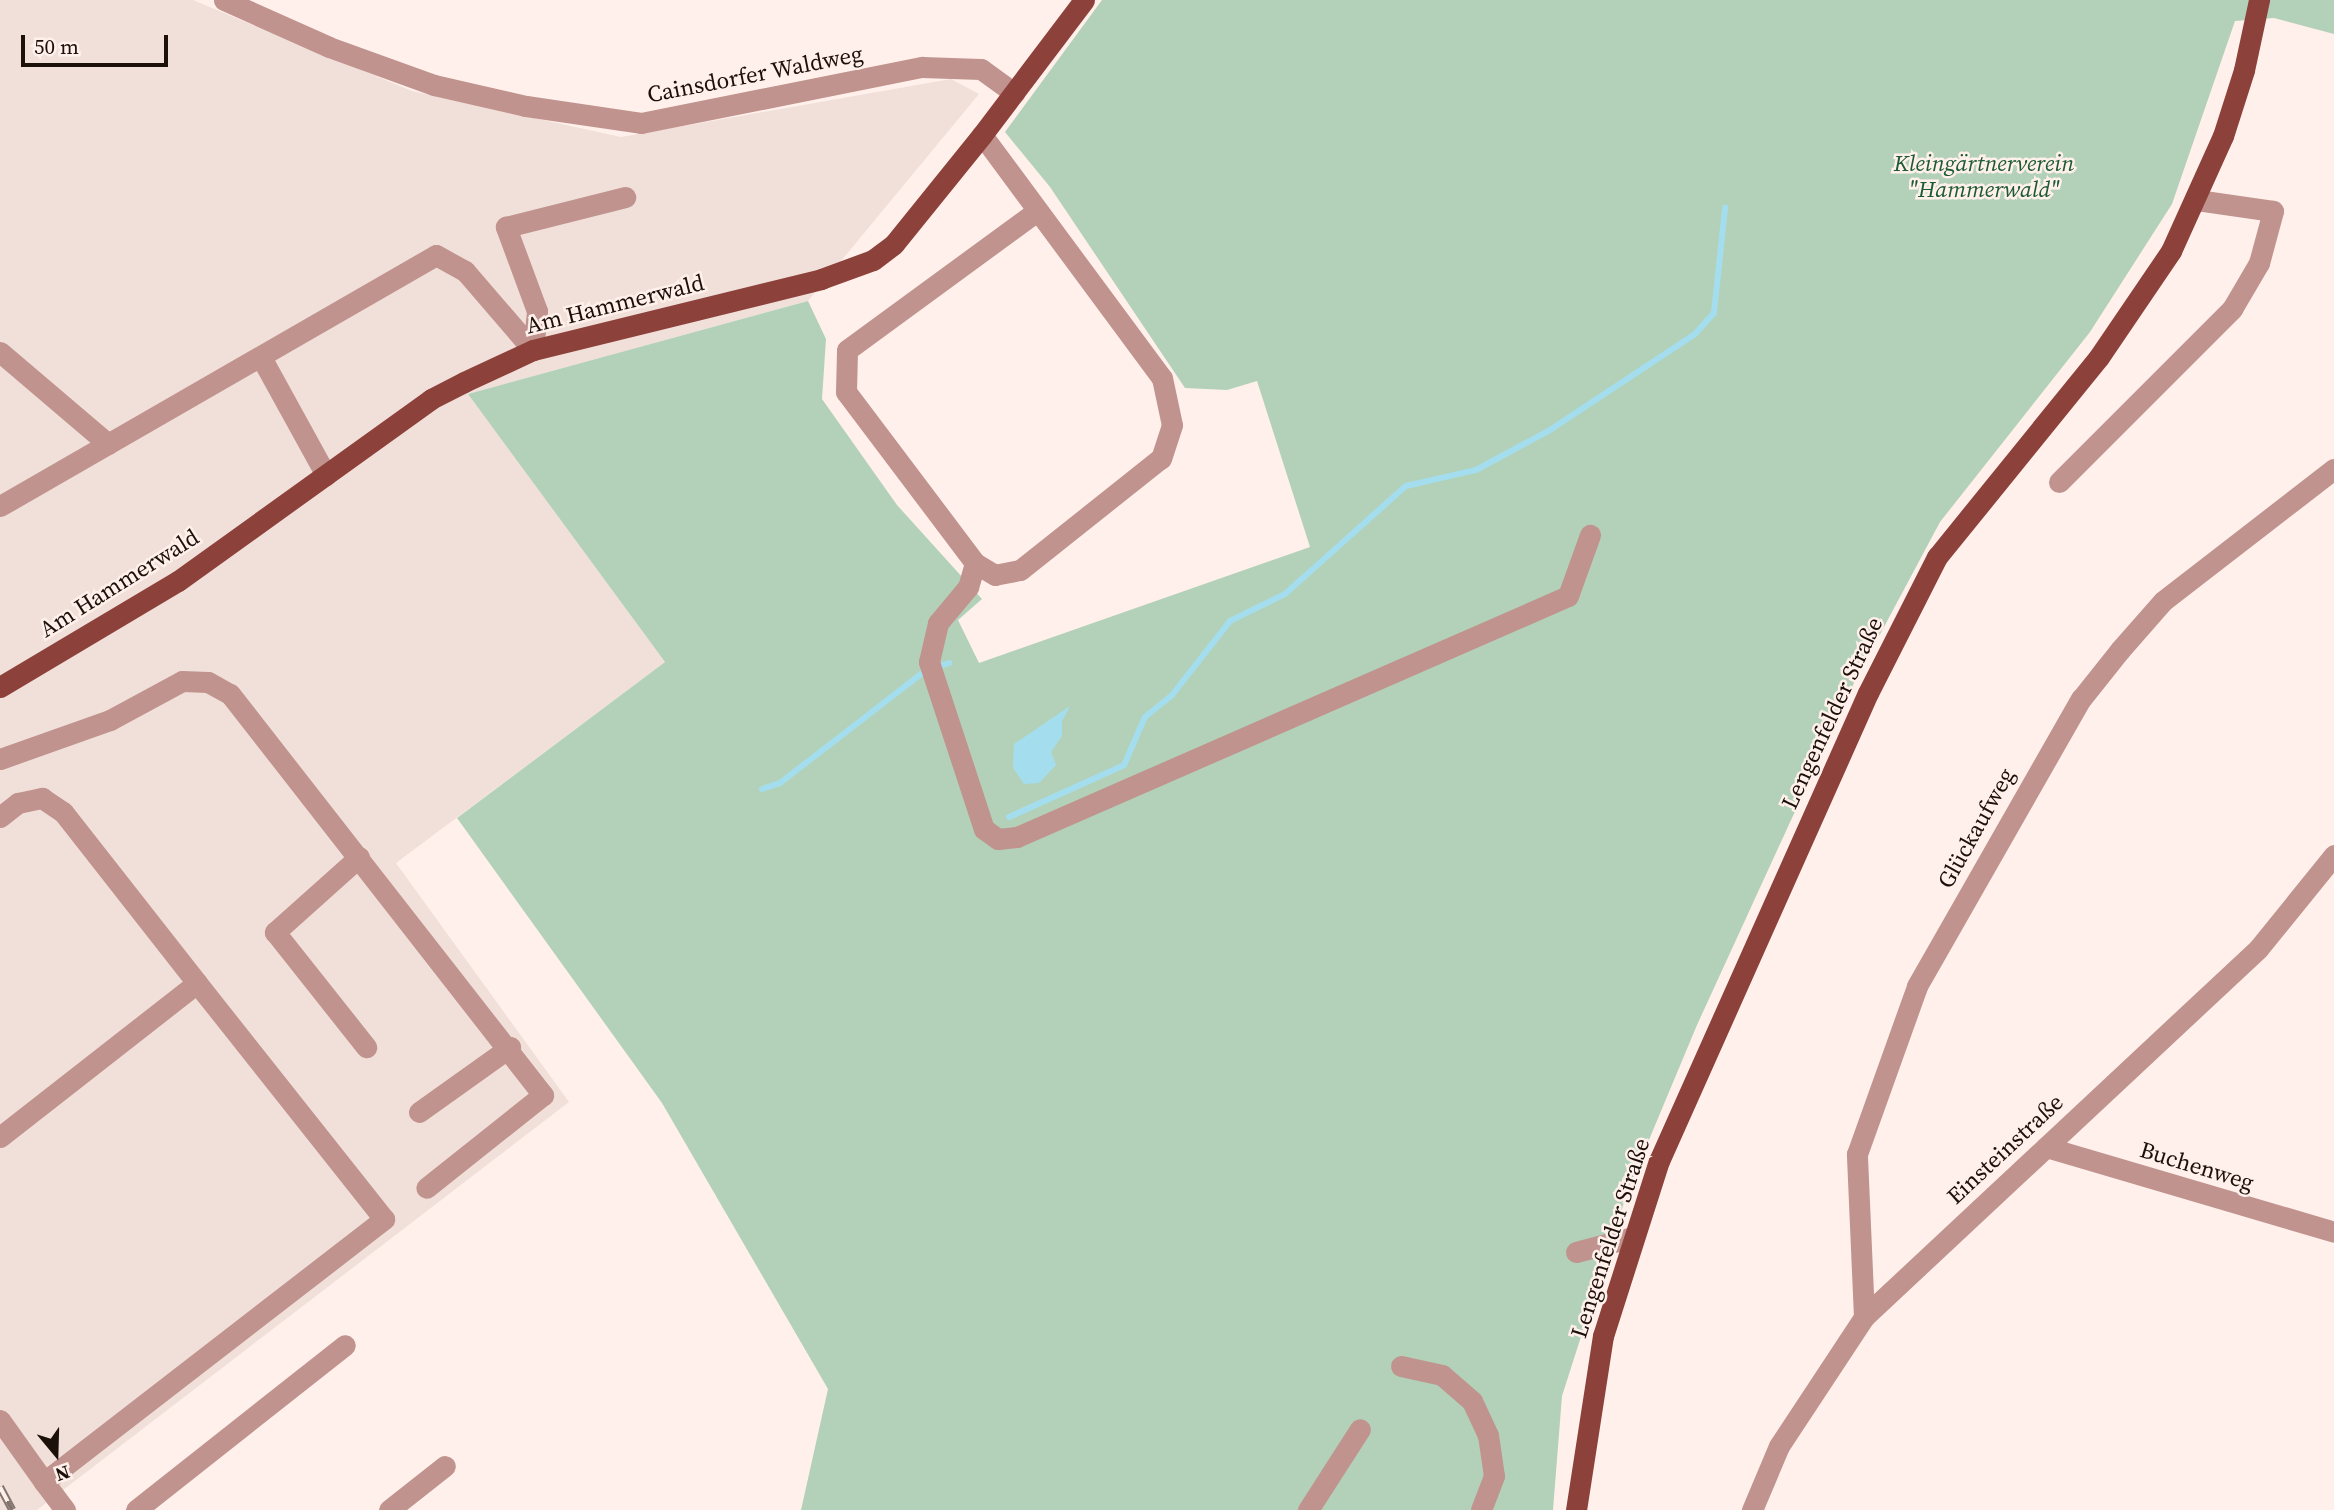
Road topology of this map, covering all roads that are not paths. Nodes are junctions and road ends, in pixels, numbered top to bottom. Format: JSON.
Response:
{"nodes":[{"id":1,"x":224,"y":0,"type":"edge"},
{"id":2,"x":1084,"y":0,"type":"edge"},
{"id":3,"x":2259,"y":0,"type":"edge"},
{"id":4,"x":1014,"y":93,"type":"junction"},
{"id":5,"x":982,"y":135,"type":"junction"},
{"id":6,"x":625,"y":197,"type":"dead end"},
{"id":7,"x":2197,"y":200,"type":"junction"},
{"id":8,"x":1037,"y":211,"type":"junction"},
{"id":9,"x":533,"y":350,"type":"junction"},
{"id":10,"x":0,"y":352,"type":"edge"},
{"id":11,"x":261,"y":357,"type":"junction"},
{"id":12,"x":108,"y":444,"type":"junction"},
{"id":13,"x":2334,"y":469,"type":"edge"},
{"id":14,"x":326,"y":475,"type":"junction"},
{"id":15,"x":2059,"y":482,"type":"dead end"},
{"id":16,"x":0,"y":506,"type":"edge"},
{"id":17,"x":1590,"y":535,"type":"dead end"},
{"id":18,"x":975,"y":563,"type":"junction"},
{"id":19,"x":0,"y":687,"type":"edge"},
{"id":20,"x":0,"y":759,"type":"edge"},
{"id":21,"x":0,"y":817,"type":"edge"},
{"id":22,"x":2334,"y":855,"type":"edge"},
{"id":23,"x":359,"y":858,"type":"junction"},
{"id":24,"x":197,"y":983,"type":"junction"},
{"id":25,"x":366,"y":1047,"type":"dead end"},
{"id":26,"x":510,"y":1047,"type":"junction"},
{"id":27,"x":419,"y":1112,"type":"dead end"},
{"id":28,"x":0,"y":1137,"type":"edge"},
{"id":29,"x":2046,"y":1147,"type":"junction"},
{"id":30,"x":426,"y":1188,"type":"dead end"},
{"id":31,"x":2334,"y":1232,"type":"edge"},
{"id":32,"x":1633,"y":1237,"type":"junction"},
{"id":33,"x":1576,"y":1252,"type":"dead end"},
{"id":34,"x":1864,"y":1317,"type":"junction"},
{"id":35,"x":345,"y":1345,"type":"dead end"},
{"id":36,"x":1401,"y":1366,"type":"dead end"},
{"id":37,"x":0,"y":1420,"type":"edge"},
{"id":38,"x":1360,"y":1429,"type":"dead end"},
{"id":39,"x":445,"y":1466,"type":"dead end"},
{"id":40,"x":44,"y":1482,"type":"junction"},
{"id":41,"x":139,"y":1509,"type":"edge"},
{"id":42,"x":65,"y":1510,"type":"edge"},
{"id":43,"x":389,"y":1510,"type":"edge"},
{"id":44,"x":1308,"y":1510,"type":"edge"},
{"id":45,"x":1481,"y":1510,"type":"edge"},
{"id":46,"x":1576,"y":1510,"type":"edge"},
{"id":47,"x":1752,"y":1510,"type":"edge"}],
"edges":[{"from":1,"to":4,"type":"street","name":"Cainsdorfer Waldweg"},
{"from":2,"to":4,"type":"main road","name":"Am Hammerwald"},
{"from":3,"to":7,"type":"main road","name":"Lengenfelder Straße"},
{"from":4,"to":5,"type":"main road","name":"Am Hammerwald"},
{"from":5,"to":8,"type":"street"},
{"from":5,"to":9,"type":"main road","name":"Am Hammerwald"},
{"from":6,"to":9,"type":"street"},
{"from":7,"to":15,"type":"street"},
{"from":7,"to":32,"type":"main road","name":"Lengenfelder Straße"},
{"from":8,"to":18,"type":"street"},
{"from":8,"to":18,"type":"street"},
{"from":9,"to":11,"type":"street"},
{"from":9,"to":14,"type":"main road","name":"Am Hammerwald"},
{"from":10,"to":12,"type":"street"},
{"from":11,"to":12,"type":"street"},
{"from":11,"to":14,"type":"street"},
{"from":12,"to":16,"type":"street"},
{"from":13,"to":34,"type":"street","name":"Glückaufweg"},
{"from":14,"to":19,"type":"main road","name":"Am Hammerwald"},
{"from":17,"to":18,"type":"street"},
{"from":20,"to":23,"type":"street"},
{"from":21,"to":24,"type":"street"},
{"from":22,"to":29,"type":"street","name":"Einsteinstraße"},
{"from":23,"to":25,"type":"street"},
{"from":23,"to":26,"type":"street"},
{"from":24,"to":28,"type":"street"},
{"from":24,"to":40,"type":"street"},
{"from":26,"to":27,"type":"street"},
{"from":26,"to":30,"type":"street"},
{"from":29,"to":31,"type":"street","name":"Buchenweg"},
{"from":29,"to":34,"type":"street","name":"Einsteinstraße"},
{"from":32,"to":33,"type":"street"},
{"from":32,"to":46,"type":"main road","name":"Lengenfelder Straße"},
{"from":34,"to":47,"type":"street","name":"Einsteinstraße"},
{"from":35,"to":41,"type":"street"},
{"from":36,"to":45,"type":"street"},
{"from":37,"to":40,"type":"street"},
{"from":38,"to":44,"type":"street"},
{"from":39,"to":43,"type":"street"},
{"from":40,"to":42,"type":"street"}]}
